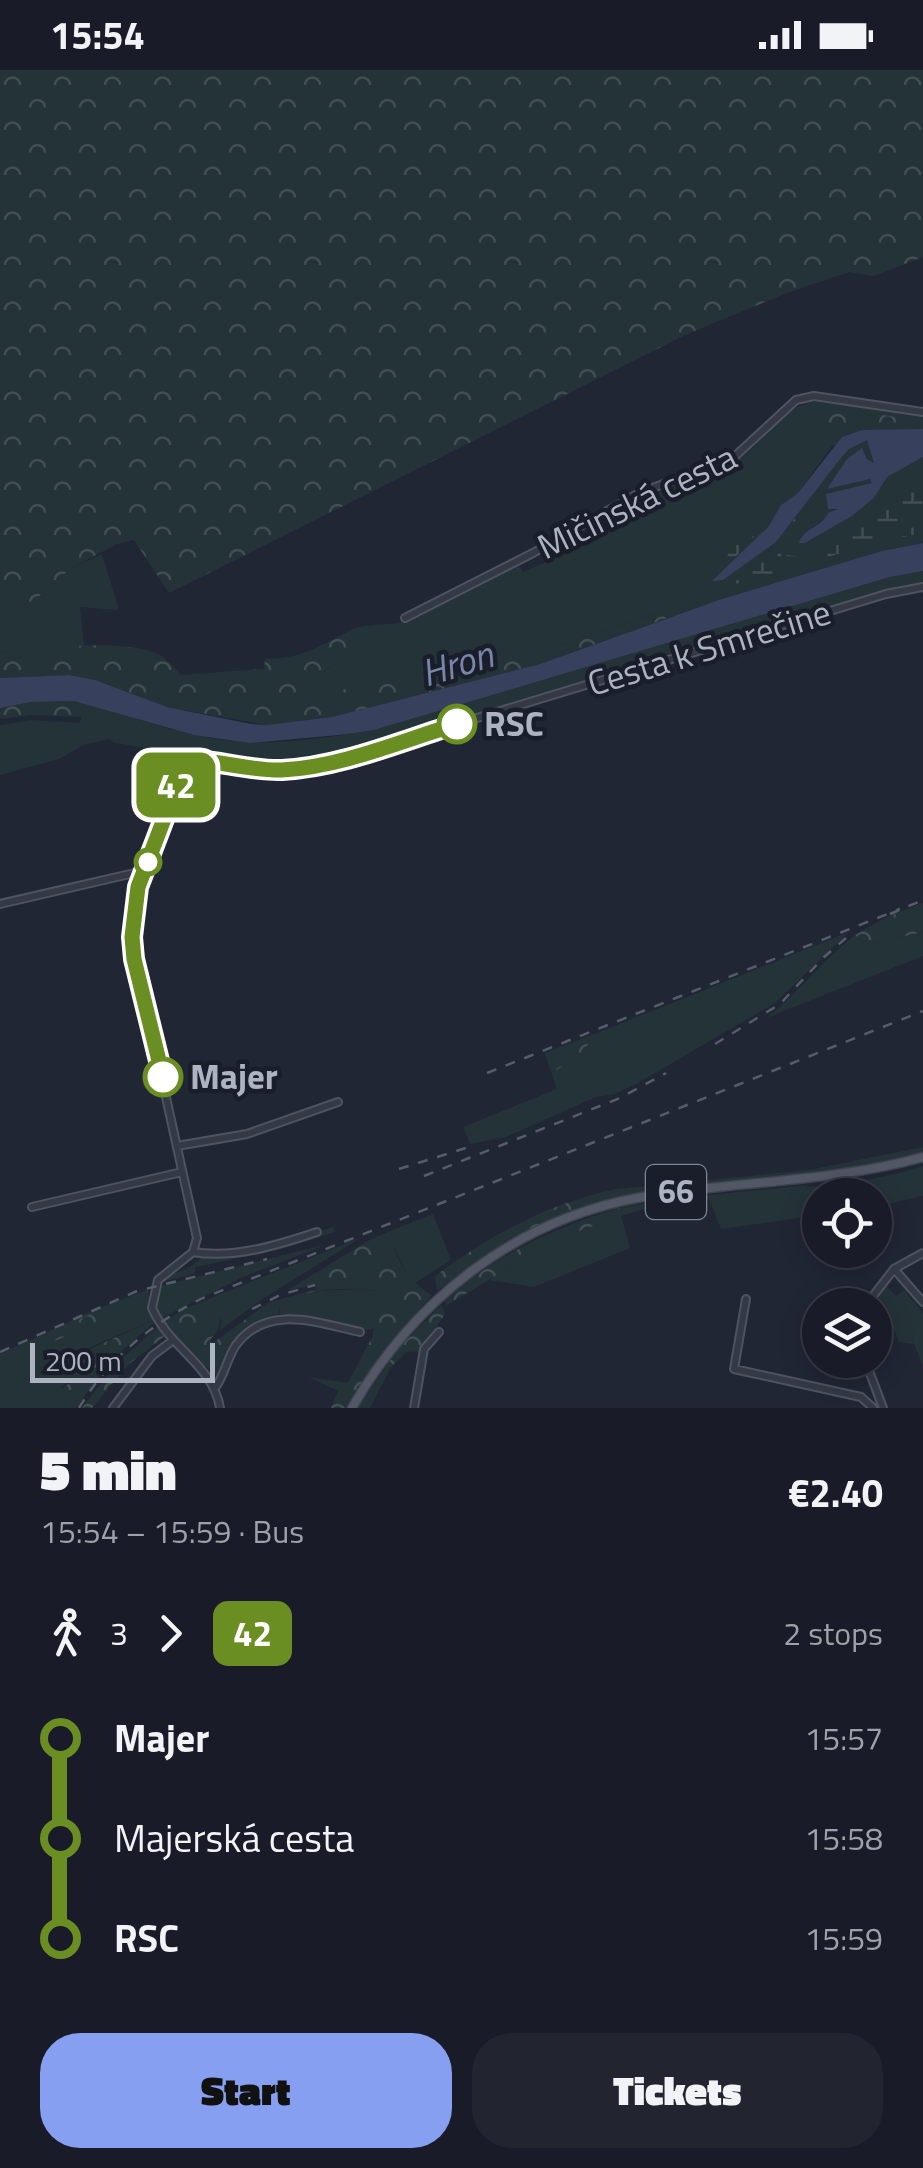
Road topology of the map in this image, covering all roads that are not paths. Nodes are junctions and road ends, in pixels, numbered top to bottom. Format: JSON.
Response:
{"nodes":[{"id":1,"x":923,"y":412,"type":"edge"},
{"id":2,"x":923,"y":587,"type":"edge"},
{"id":3,"x":404,"y":618,"type":"dead end"},
{"id":4,"x":144,"y":870,"type":"junction"},
{"id":5,"x":0,"y":904,"type":"edge"},
{"id":6,"x":338,"y":1102,"type":"dead end"},
{"id":7,"x":177,"y":1146,"type":"junction"},
{"id":8,"x":923,"y":1157,"type":"edge"},
{"id":9,"x":182,"y":1172,"type":"junction"},
{"id":10,"x":32,"y":1207,"type":"dead end"},
{"id":11,"x":317,"y":1232,"type":"dead end"},
{"id":12,"x":193,"y":1252,"type":"junction"},
{"id":13,"x":923,"y":1253,"type":"edge"},
{"id":14,"x":894,"y":1269,"type":"junction"},
{"id":15,"x":879,"y":1288,"type":"edge"},
{"id":16,"x":746,"y":1299,"type":"dead end"},
{"id":17,"x":923,"y":1302,"type":"edge"},
{"id":18,"x":360,"y":1332,"type":"dead end"},
{"id":19,"x":439,"y":1332,"type":"dead end"},
{"id":20,"x":172,"y":1341,"type":"junction"},
{"id":21,"x":872,"y":1378,"type":"edge"},
{"id":22,"x":215,"y":1388,"type":"junction"},
{"id":23,"x":113,"y":1408,"type":"edge"},
{"id":24,"x":220,"y":1408,"type":"edge"},
{"id":25,"x":352,"y":1408,"type":"edge"},
{"id":26,"x":414,"y":1408,"type":"edge"},
{"id":27,"x":873,"y":1408,"type":"edge"},
{"id":28,"x":883,"y":1408,"type":"edge"}],
"edges":[{"from":1,"to":3,"type":"street","name":"Mičinská cesta"},
{"from":2,"to":4,"type":"street","name":"Cesta k Smrečine"},
{"from":4,"to":5,"type":"street"},
{"from":4,"to":7,"type":"street"},
{"from":6,"to":7,"type":"street"},
{"from":7,"to":9,"type":"street"},
{"from":8,"to":25,"type":"main road","number":"66"},
{"from":9,"to":10,"type":"street"},
{"from":9,"to":12,"type":"street"},
{"from":11,"to":12,"type":"street"},
{"from":12,"to":20,"type":"street"},
{"from":13,"to":14,"type":"street"},
{"from":14,"to":15,"type":"street"},
{"from":14,"to":17,"type":"street"},
{"from":16,"to":27,"type":"street"},
{"from":18,"to":22,"type":"street"},
{"from":19,"to":26,"type":"street"},
{"from":20,"to":22,"type":"street"},
{"from":20,"to":23,"type":"street"},
{"from":21,"to":28,"type":"street"},
{"from":22,"to":24,"type":"street"}]}
